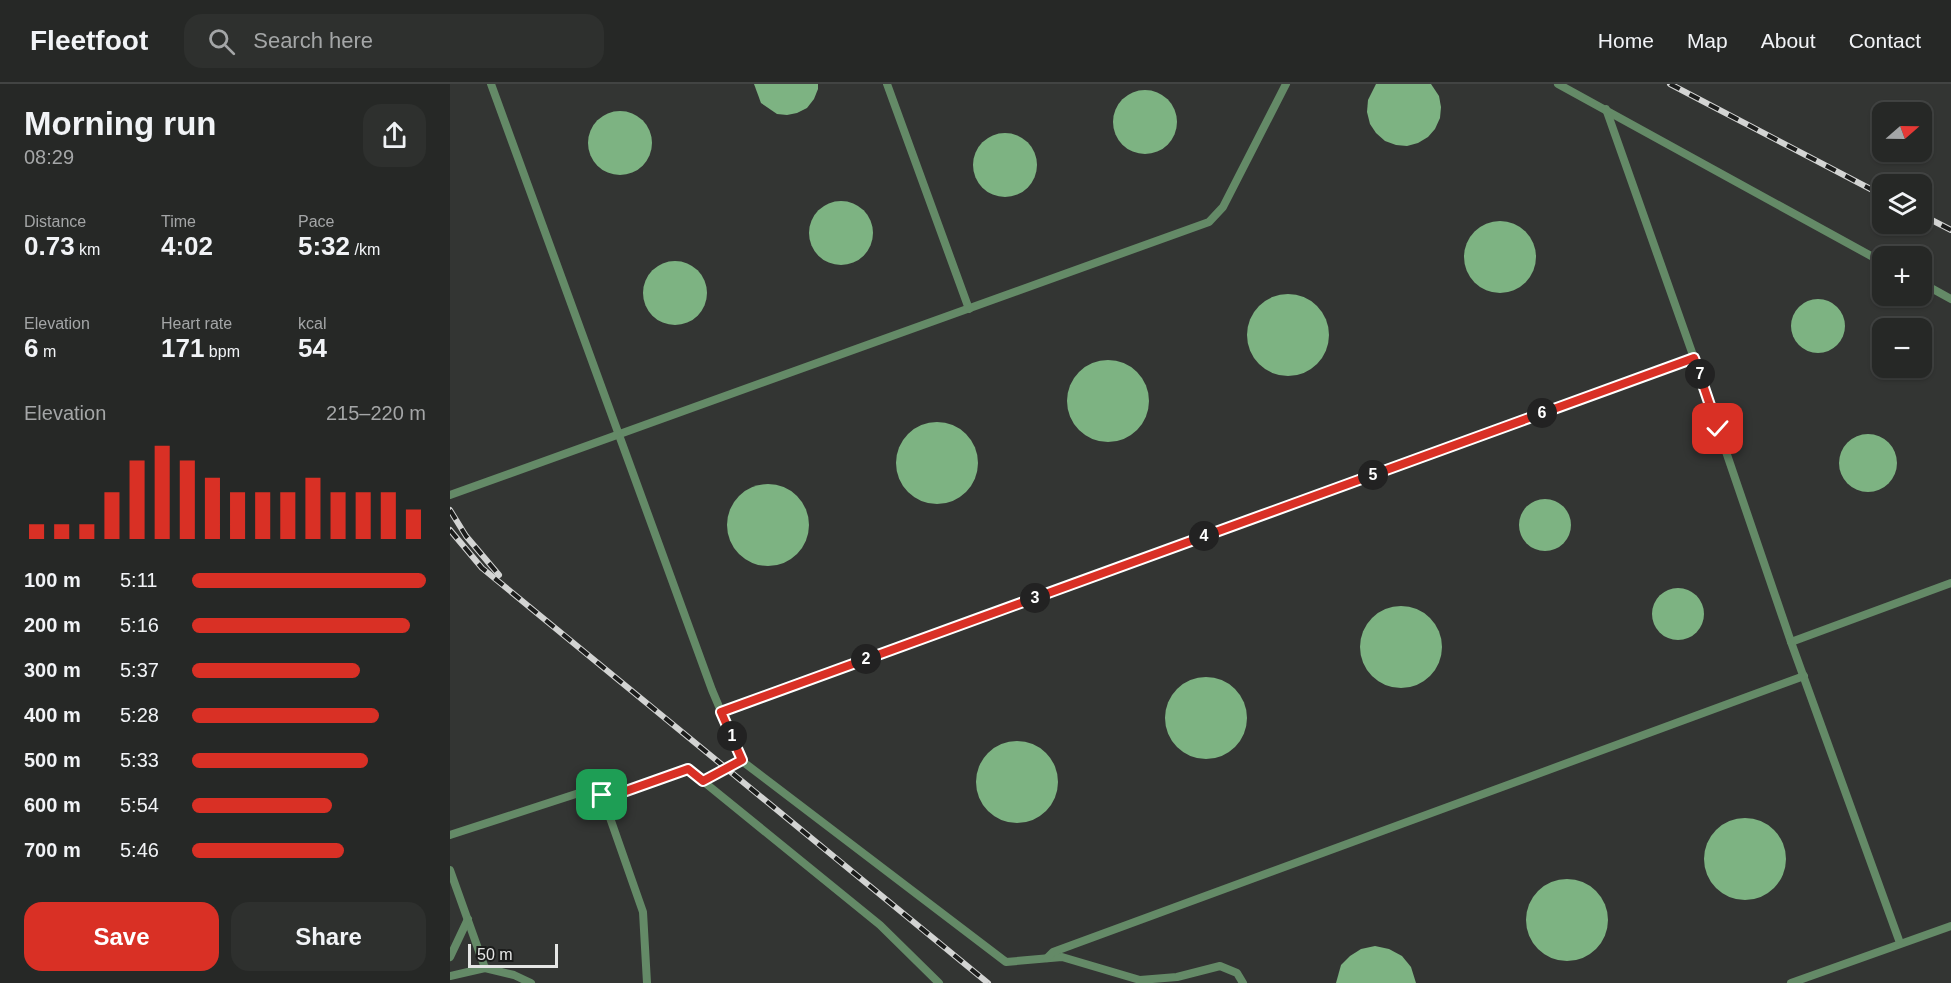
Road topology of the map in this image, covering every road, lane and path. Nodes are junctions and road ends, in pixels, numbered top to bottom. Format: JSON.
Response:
{"nodes":[{"id":1,"x":492,"y":84,"type":"edge"},
{"id":2,"x":887,"y":84,"type":"edge"},
{"id":3,"x":1286,"y":84,"type":"edge"},
{"id":4,"x":1558,"y":84,"type":"edge"},
{"id":5,"x":1606,"y":109,"type":"junction"},
{"id":6,"x":1872,"y":256,"type":"edge"},
{"id":7,"x":1932,"y":289,"type":"edge"},
{"id":8,"x":1951,"y":299,"type":"edge"},
{"id":9,"x":969,"y":309,"type":"junction"},
{"id":10,"x":1694,"y":358,"type":"junction"},
{"id":11,"x":619,"y":433,"type":"junction"},
{"id":12,"x":450,"y":495,"type":"edge"},
{"id":13,"x":1951,"y":583,"type":"edge"},
{"id":14,"x":1791,"y":642,"type":"junction"},
{"id":15,"x":1804,"y":676,"type":"junction"},
{"id":16,"x":721,"y":712,"type":"junction"},
{"id":17,"x":742,"y":760,"type":"junction"},
{"id":18,"x":703,"y":781,"type":"junction"},
{"id":19,"x":602,"y":795,"type":"junction"},
{"id":20,"x":450,"y":836,"type":"edge"},
{"id":21,"x":450,"y":870,"type":"edge"},
{"id":22,"x":468,"y":919,"type":"junction"},
{"id":23,"x":1951,"y":926,"type":"edge"},
{"id":24,"x":1900,"y":943,"type":"junction"},
{"id":25,"x":450,"y":957,"type":"edge"},
{"id":26,"x":1047,"y":958,"type":"junction"},
{"id":27,"x":485,"y":968,"type":"junction"},
{"id":28,"x":450,"y":976,"type":"edge"},
{"id":29,"x":531,"y":983,"type":"edge"},
{"id":30,"x":647,"y":983,"type":"edge"},
{"id":31,"x":939,"y":983,"type":"edge"},
{"id":32,"x":1243,"y":983,"type":"edge"},
{"id":33,"x":1791,"y":983,"type":"edge"}],
"edges":[{"from":1,"to":11,"type":"lane"},
{"from":2,"to":9,"type":"lane"},
{"from":3,"to":9,"type":"lane"},
{"from":4,"to":5,"type":"lane"},
{"from":5,"to":6,"type":"lane"},
{"from":5,"to":10,"type":"lane"},
{"from":7,"to":8,"type":"lane"},
{"from":9,"to":11,"type":"lane"},
{"from":10,"to":14,"type":"lane"},
{"from":10,"to":16,"type":"lane"},
{"from":11,"to":12,"type":"lane"},
{"from":11,"to":16,"type":"lane"},
{"from":13,"to":14,"type":"lane"},
{"from":14,"to":15,"type":"lane"},
{"from":15,"to":24,"type":"lane"},
{"from":15,"to":26,"type":"lane"},
{"from":16,"to":17,"type":"lane"},
{"from":17,"to":18,"type":"lane"},
{"from":17,"to":26,"type":"lane"},
{"from":18,"to":19,"type":"lane"},
{"from":18,"to":31,"type":"lane"},
{"from":19,"to":20,"type":"lane"},
{"from":19,"to":30,"type":"lane"},
{"from":21,"to":22,"type":"lane"},
{"from":22,"to":25,"type":"lane"},
{"from":22,"to":27,"type":"lane"},
{"from":23,"to":24,"type":"lane"},
{"from":24,"to":33,"type":"lane"},
{"from":26,"to":32,"type":"lane"},
{"from":27,"to":28,"type":"lane"},
{"from":27,"to":29,"type":"lane"}]}
